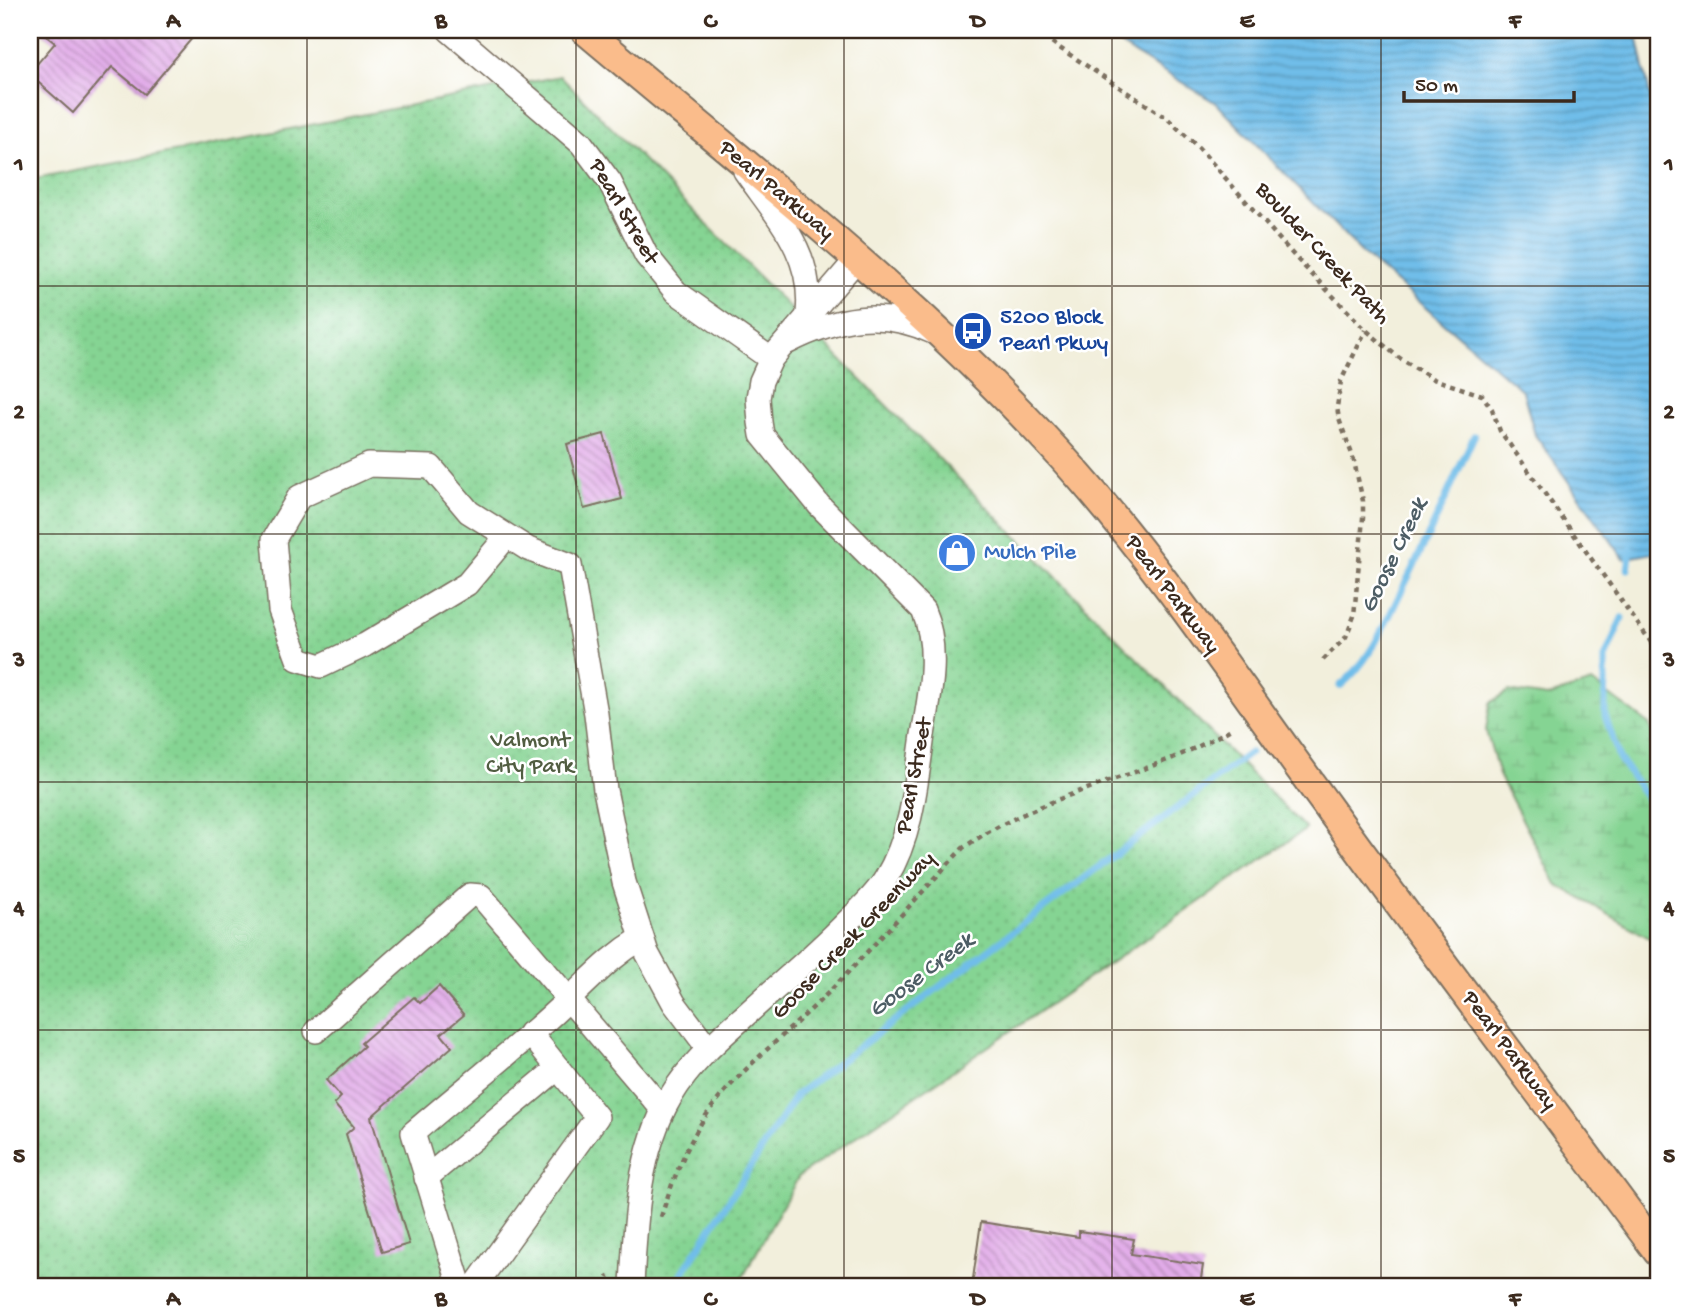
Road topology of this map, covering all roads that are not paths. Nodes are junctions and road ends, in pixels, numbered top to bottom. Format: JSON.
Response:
{"nodes":[{"id":1,"x":449,"y":30,"type":"edge"},
{"id":2,"x":584,"y":30,"type":"edge"},
{"id":3,"x":733,"y":155,"type":"junction"},
{"id":4,"x":857,"y":259,"type":"junction"},
{"id":5,"x":808,"y":313,"type":"junction"},
{"id":6,"x":939,"y":335,"type":"junction"},
{"id":7,"x":776,"y":352,"type":"junction"},
{"id":8,"x":507,"y":536,"type":"junction"},
{"id":9,"x":642,"y":938,"type":"junction"},
{"id":10,"x":569,"y":999,"type":"junction"},
{"id":11,"x":316,"y":1031,"type":"dead end"},
{"id":12,"x":530,"y":1033,"type":"junction"},
{"id":13,"x":708,"y":1048,"type":"junction"},
{"id":14,"x":558,"y":1068,"type":"junction"},
{"id":15,"x":663,"y":1110,"type":"junction"},
{"id":16,"x":426,"y":1178,"type":"junction"},
{"id":17,"x":1658,"y":1252,"type":"edge"},
{"id":18,"x":460,"y":1286,"type":"edge"},
{"id":19,"x":475,"y":1286,"type":"edge"},
{"id":20,"x":632,"y":1286,"type":"edge"}],
"edges":[{"from":1,"to":7,"type":"street","name":"Pearl Street"},
{"from":2,"to":3,"type":"main road","name":"Pearl Parkway"},
{"from":3,"to":4,"type":"main road","name":"Pearl Parkway"},
{"from":3,"to":5,"type":"street"},
{"from":4,"to":5,"type":"street","name":"Pearl Street"},
{"from":4,"to":6,"type":"main road","name":"Pearl Parkway"},
{"from":5,"to":7,"type":"street","name":"Pearl Street"},
{"from":6,"to":7,"type":"street"},
{"from":6,"to":17,"type":"main road","name":"Pearl Parkway"},
{"from":7,"to":13,"type":"street","name":"Pearl Street"},
{"from":8,"to":8,"type":"street"},
{"from":8,"to":9,"type":"street"},
{"from":9,"to":10,"type":"street"},
{"from":9,"to":13,"type":"street"},
{"from":10,"to":11,"type":"street"},
{"from":10,"to":12,"type":"street"},
{"from":10,"to":15,"type":"street"},
{"from":12,"to":14,"type":"street"},
{"from":12,"to":16,"type":"street"},
{"from":13,"to":15,"type":"street","name":"Pearl Street"},
{"from":14,"to":16,"type":"street"},
{"from":14,"to":19,"type":"street"},
{"from":15,"to":20,"type":"street","name":"Pearl Street"},
{"from":16,"to":18,"type":"street"}]}
